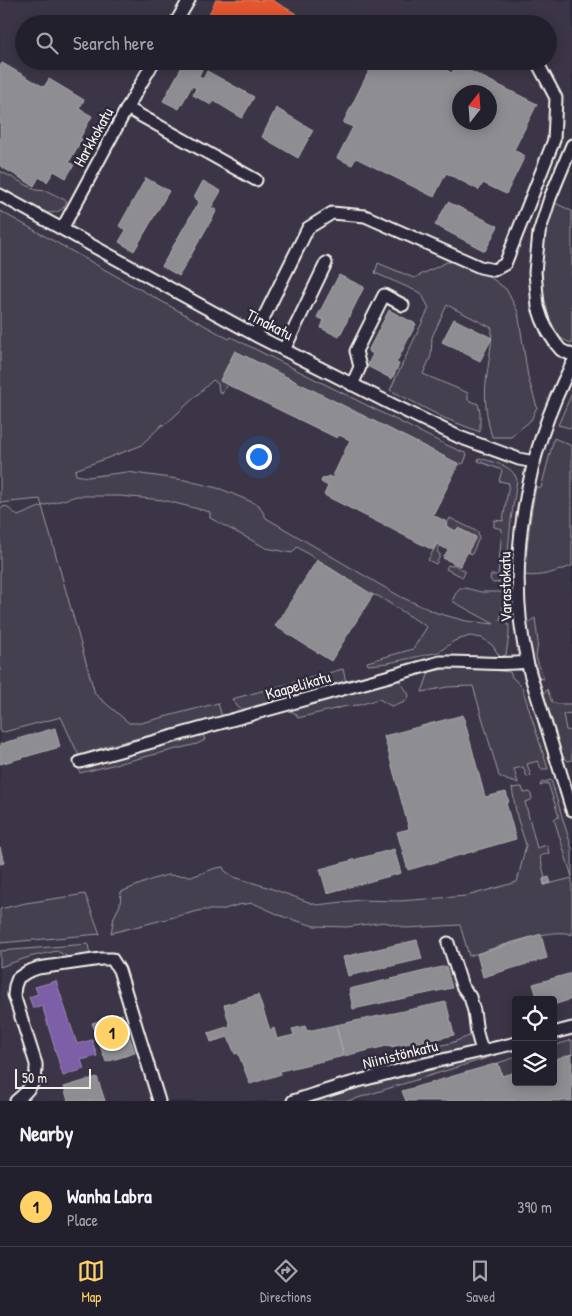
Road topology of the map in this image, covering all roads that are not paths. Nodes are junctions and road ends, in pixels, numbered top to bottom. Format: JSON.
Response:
{"nodes":[{"id":1,"x":189,"y":0,"type":"edge"},
{"id":2,"x":180,"y":15,"type":"edge"},
{"id":3,"x":149,"y":70,"type":"edge"},
{"id":4,"x":541,"y":70,"type":"edge"},
{"id":5,"x":127,"y":108,"type":"junction"},
{"id":6,"x":572,"y":145,"type":"edge"},
{"id":7,"x":256,"y":180,"type":"dead end"},
{"id":8,"x":0,"y":195,"type":"edge"},
{"id":9,"x":62,"y":229,"type":"junction"},
{"id":10,"x":326,"y":263,"type":"dead end"},
{"id":11,"x":403,"y":304,"type":"dead end"},
{"id":12,"x":255,"y":335,"type":"junction"},
{"id":13,"x":284,"y":350,"type":"junction"},
{"id":14,"x":572,"y":355,"type":"edge"},
{"id":15,"x":572,"y":364,"type":"edge"},
{"id":16,"x":352,"y":385,"type":"junction"},
{"id":17,"x":534,"y":462,"type":"junction"},
{"id":18,"x":527,"y":662,"type":"junction"},
{"id":19,"x":80,"y":762,"type":"dead end"},
{"id":20,"x":572,"y":810,"type":"edge"},
{"id":21,"x":448,"y":943,"type":"dead end"},
{"id":22,"x":572,"y":1028,"type":"edge"},
{"id":23,"x":557,"y":1032,"type":"edge"},
{"id":24,"x":512,"y":1044,"type":"edge"},
{"id":25,"x":482,"y":1051,"type":"junction"},
{"id":26,"x":16,"y":1101,"type":"edge"},
{"id":27,"x":159,"y":1101,"type":"edge"},
{"id":28,"x":293,"y":1101,"type":"edge"}],
"edges":[{"from":1,"to":2,"type":"street"},
{"from":3,"to":5,"type":"street","name":"Harkkokatu"},
{"from":4,"to":12,"type":"street"},
{"from":5,"to":7,"type":"street"},
{"from":5,"to":9,"type":"street","name":"Harkkokatu"},
{"from":6,"to":14,"type":"street"},
{"from":8,"to":9,"type":"street","name":"Tinakatu"},
{"from":9,"to":12,"type":"street","name":"Tinakatu"},
{"from":10,"to":13,"type":"street"},
{"from":11,"to":16,"type":"street"},
{"from":12,"to":13,"type":"street","name":"Tinakatu"},
{"from":13,"to":16,"type":"street","name":"Tinakatu"},
{"from":15,"to":17,"type":"street","name":"Varastokatu"},
{"from":16,"to":17,"type":"street","name":"Tinakatu"},
{"from":17,"to":18,"type":"street","name":"Varastokatu"},
{"from":18,"to":19,"type":"street","name":"Kaapelikatu"},
{"from":18,"to":20,"type":"street","name":"Varastokatu"},
{"from":21,"to":25,"type":"street"},
{"from":22,"to":23,"type":"street"},
{"from":24,"to":25,"type":"street","name":"Niinistönkatu"},
{"from":25,"to":28,"type":"street","name":"Niinistönkatu"},
{"from":26,"to":27,"type":"street"}]}
